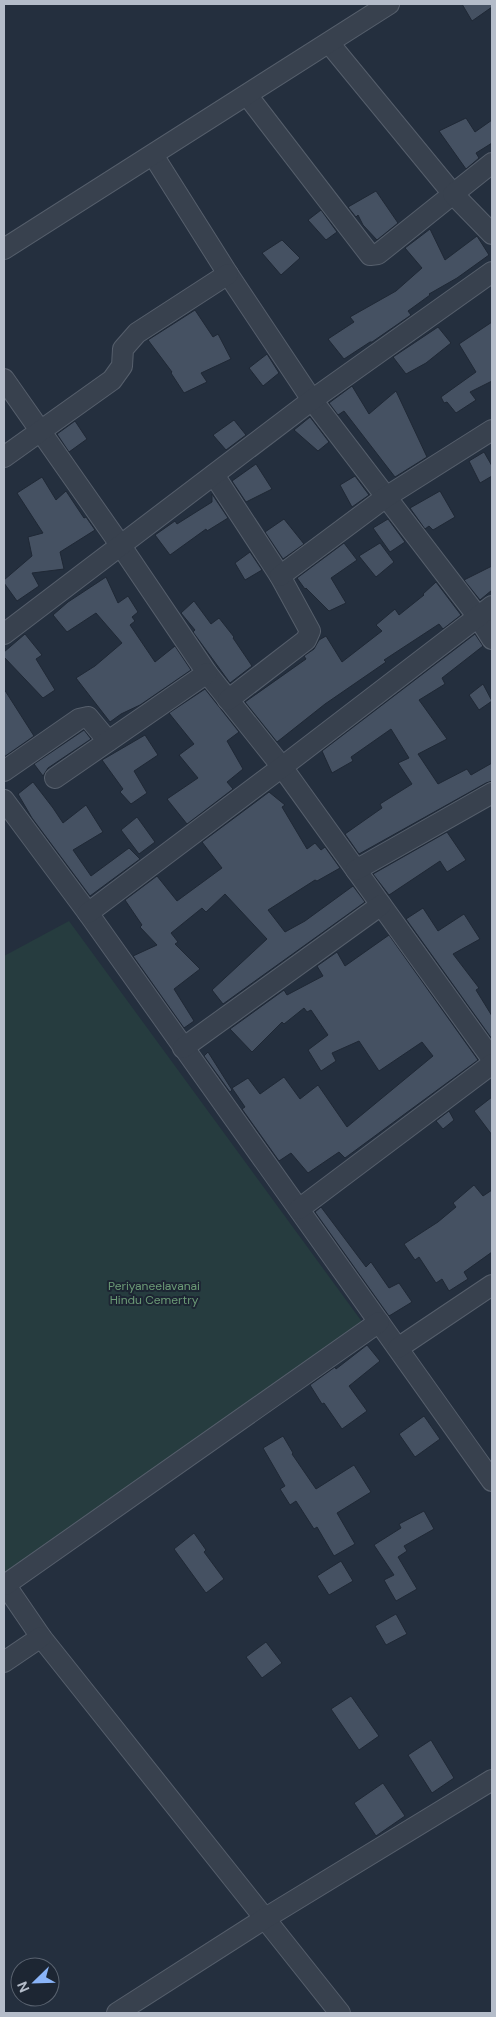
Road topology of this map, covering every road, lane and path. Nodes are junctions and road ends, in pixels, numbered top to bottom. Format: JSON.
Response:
{"nodes":[{"id":1,"x":389,"y":4,"type":"edge"},
{"id":2,"x":329,"y":43,"type":"junction"},
{"id":3,"x":248,"y":95,"type":"junction"},
{"id":4,"x":153,"y":155,"type":"junction"},
{"id":5,"x":492,"y":163,"type":"edge"},
{"id":6,"x":453,"y":194,"type":"junction"},
{"id":7,"x":492,"y":234,"type":"edge"},
{"id":8,"x":4,"y":249,"type":"edge"},
{"id":9,"x":492,"y":272,"type":"edge"},
{"id":10,"x":228,"y":274,"type":"junction"},
{"id":11,"x":4,"y":379,"type":"edge"},
{"id":12,"x":312,"y":400,"type":"junction"},
{"id":13,"x":492,"y":430,"type":"edge"},
{"id":14,"x":41,"y":432,"type":"junction"},
{"id":15,"x":4,"y":457,"type":"edge"},
{"id":16,"x":214,"y":475,"type":"junction"},
{"id":17,"x":386,"y":498,"type":"junction"},
{"id":18,"x":122,"y":546,"type":"junction"},
{"id":19,"x":280,"y":576,"type":"junction"},
{"id":20,"x":485,"y":611,"type":"edge"},
{"id":21,"x":4,"y":634,"type":"edge"},
{"id":22,"x":492,"y":639,"type":"edge"},
{"id":23,"x":207,"y":673,"type":"junction"},
{"id":24,"x":228,"y":700,"type":"junction"},
{"id":25,"x":108,"y":741,"type":"junction"},
{"id":26,"x":282,"y":767,"type":"junction"},
{"id":27,"x":4,"y":771,"type":"edge"},
{"id":28,"x":55,"y":778,"type":"dead end"},
{"id":29,"x":4,"y":800,"type":"edge"},
{"id":30,"x":490,"y":800,"type":"edge"},
{"id":31,"x":356,"y":870,"type":"junction"},
{"id":32,"x":381,"y":905,"type":"junction"},
{"id":33,"x":88,"y":913,"type":"junction"},
{"id":34,"x":183,"y":1048,"type":"junction"},
{"id":35,"x":492,"y":1064,"type":"edge"},
{"id":36,"x":299,"y":1209,"type":"junction"},
{"id":37,"x":492,"y":1285,"type":"edge"},
{"id":38,"x":379,"y":1322,"type":"junction"},
{"id":39,"x":398,"y":1348,"type":"junction"},
{"id":40,"x":491,"y":1475,"type":"edge"},
{"id":41,"x":4,"y":1584,"type":"edge"},
{"id":42,"x":41,"y":1636,"type":"junction"},
{"id":43,"x":4,"y":1662,"type":"edge"},
{"id":44,"x":492,"y":1780,"type":"edge"},
{"id":45,"x":264,"y":1919,"type":"junction"},
{"id":46,"x":117,"y":2013,"type":"edge"},
{"id":47,"x":340,"y":2013,"type":"edge"}],
"edges":[{"from":1,"to":2,"type":"street"},
{"from":2,"to":3,"type":"street"},
{"from":2,"to":6,"type":"street"},
{"from":3,"to":4,"type":"street"},
{"from":3,"to":6,"type":"street"},
{"from":4,"to":8,"type":"street"},
{"from":4,"to":10,"type":"street"},
{"from":5,"to":6,"type":"street"},
{"from":6,"to":7,"type":"street"},
{"from":9,"to":12,"type":"street"},
{"from":10,"to":12,"type":"street"},
{"from":10,"to":14,"type":"street"},
{"from":11,"to":14,"type":"street"},
{"from":12,"to":16,"type":"street"},
{"from":12,"to":17,"type":"street"},
{"from":13,"to":17,"type":"street"},
{"from":14,"to":15,"type":"street"},
{"from":14,"to":18,"type":"street"},
{"from":16,"to":18,"type":"street"},
{"from":16,"to":19,"type":"street"},
{"from":17,"to":19,"type":"street"},
{"from":17,"to":20,"type":"street"},
{"from":18,"to":21,"type":"street"},
{"from":18,"to":23,"type":"street"},
{"from":19,"to":24,"type":"street"},
{"from":20,"to":22,"type":"street"},
{"from":20,"to":26,"type":"street"},
{"from":23,"to":24,"type":"street"},
{"from":23,"to":25,"type":"street"},
{"from":24,"to":26,"type":"street"},
{"from":25,"to":27,"type":"street"},
{"from":25,"to":28,"type":"street"},
{"from":26,"to":31,"type":"street"},
{"from":26,"to":33,"type":"street"},
{"from":29,"to":33,"type":"street"},
{"from":30,"to":31,"type":"street"},
{"from":31,"to":32,"type":"street"},
{"from":32,"to":34,"type":"street"},
{"from":32,"to":35,"type":"street"},
{"from":33,"to":34,"type":"street"},
{"from":34,"to":36,"type":"street"},
{"from":35,"to":36,"type":"street"},
{"from":36,"to":38,"type":"street"},
{"from":37,"to":39,"type":"street"},
{"from":38,"to":39,"type":"street"},
{"from":38,"to":41,"type":"street"},
{"from":39,"to":40,"type":"street"},
{"from":41,"to":42,"type":"street"},
{"from":42,"to":43,"type":"street"},
{"from":42,"to":45,"type":"street"},
{"from":44,"to":45,"type":"street"},
{"from":45,"to":46,"type":"street"},
{"from":45,"to":47,"type":"street"}]}
